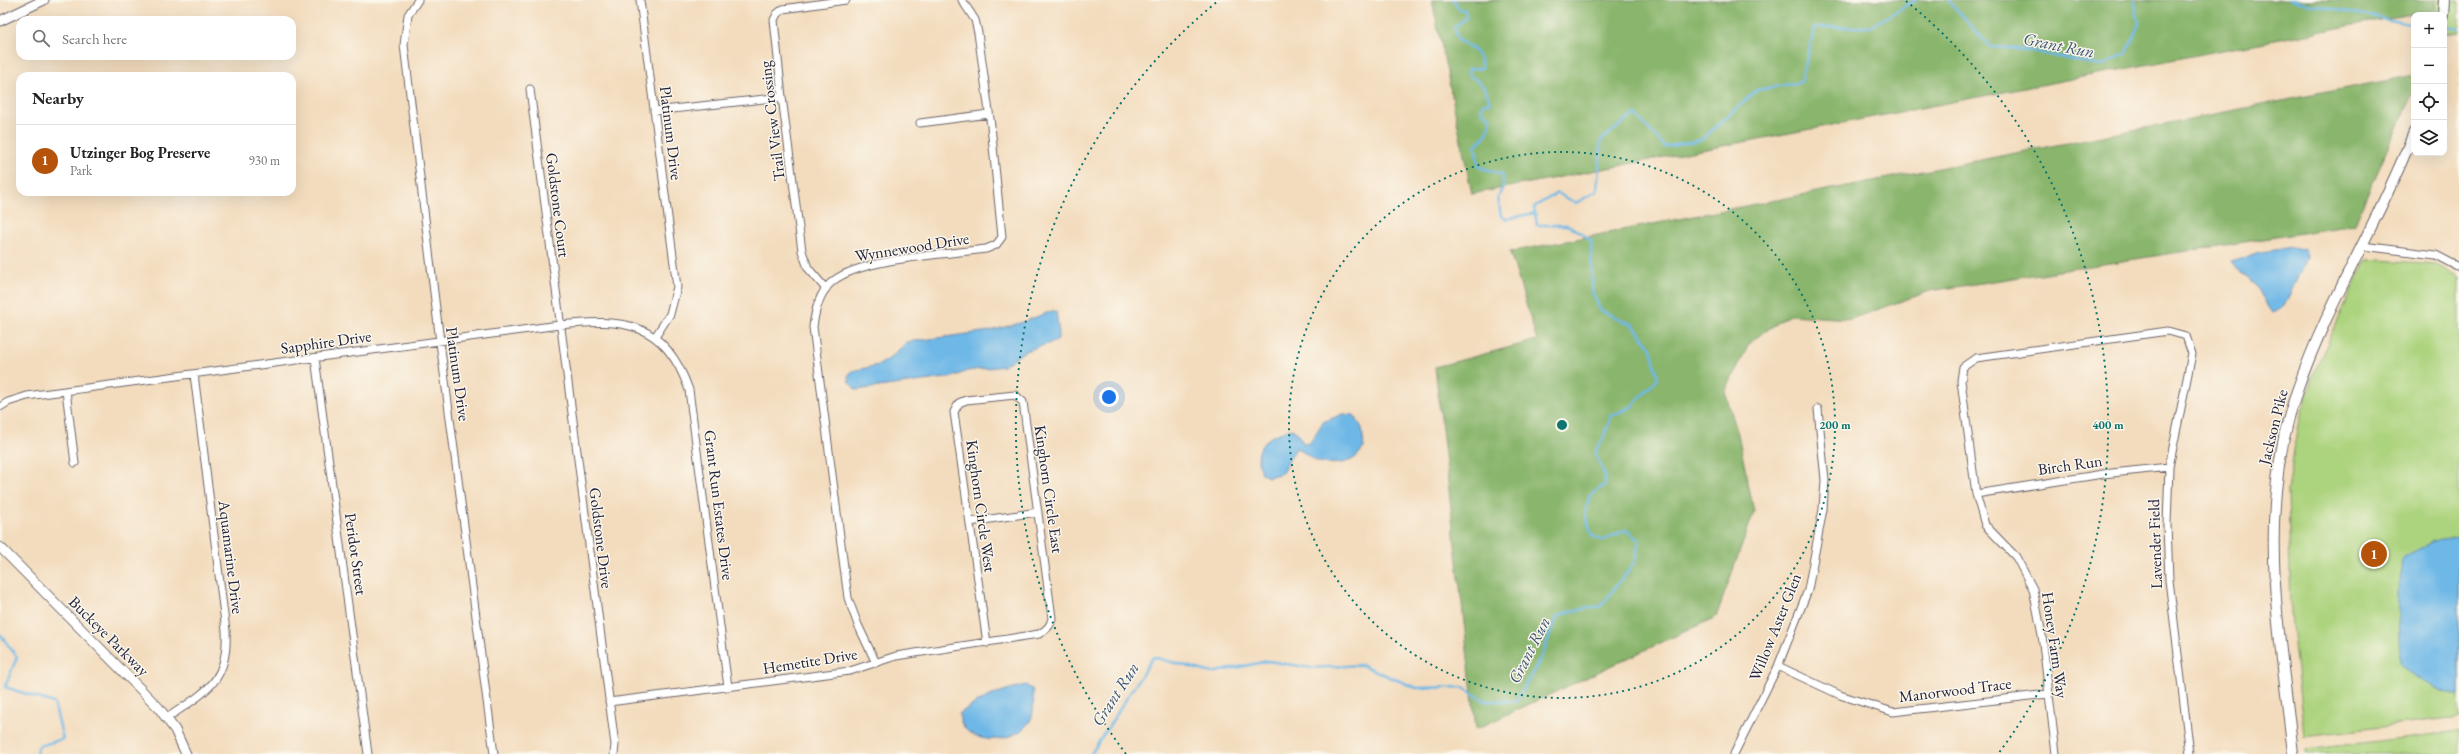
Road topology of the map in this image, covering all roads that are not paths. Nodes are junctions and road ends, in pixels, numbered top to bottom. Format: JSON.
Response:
{"nodes":[{"id":1,"x":44,"y":0,"type":"edge"},
{"id":2,"x":418,"y":0,"type":"edge"},
{"id":3,"x":640,"y":0,"type":"edge"},
{"id":4,"x":846,"y":0,"type":"edge"},
{"id":5,"x":962,"y":0,"type":"edge"},
{"id":6,"x":2444,"y":0,"type":"edge"},
{"id":7,"x":2443,"y":12,"type":"edge"},
{"id":8,"x":0,"y":21,"type":"edge"},
{"id":9,"x":530,"y":89,"type":"dead end"},
{"id":10,"x":782,"y":97,"type":"junction"},
{"id":11,"x":654,"y":111,"type":"junction"},
{"id":12,"x":989,"y":114,"type":"junction"},
{"id":13,"x":920,"y":123,"type":"dead end"},
{"id":14,"x":2411,"y":139,"type":"edge"},
{"id":15,"x":2363,"y":246,"type":"junction"},
{"id":16,"x":2459,"y":267,"type":"edge"},
{"id":17,"x":826,"y":289,"type":"junction"},
{"id":18,"x":560,"y":325,"type":"junction"},
{"id":19,"x":2186,"y":336,"type":"joint"},
{"id":20,"x":655,"y":337,"type":"junction"},
{"id":21,"x":439,"y":340,"type":"junction"},
{"id":22,"x":315,"y":358,"type":"junction"},
{"id":23,"x":194,"y":374,"type":"junction"},
{"id":24,"x":66,"y":391,"type":"junction"},
{"id":25,"x":988,"y":396,"type":"joint"},
{"id":26,"x":0,"y":407,"type":"edge"},
{"id":27,"x":1818,"y":409,"type":"dead end"},
{"id":28,"x":75,"y":463,"type":"dead end"},
{"id":29,"x":2168,"y":467,"type":"junction"},
{"id":30,"x":1976,"y":494,"type":"junction"},
{"id":31,"x":1038,"y":512,"type":"junction"},
{"id":32,"x":970,"y":522,"type":"junction"},
{"id":33,"x":0,"y":547,"type":"edge"},
{"id":34,"x":1052,"y":618,"type":"joint"},
{"id":35,"x":987,"y":643,"type":"junction"},
{"id":36,"x":876,"y":662,"type":"junction"},
{"id":37,"x":1778,"y":666,"type":"junction"},
{"id":38,"x":728,"y":687,"type":"junction"},
{"id":39,"x":2048,"y":694,"type":"junction"},
{"id":40,"x":609,"y":702,"type":"junction"},
{"id":41,"x":167,"y":718,"type":"junction"},
{"id":42,"x":186,"y":754,"type":"edge"},
{"id":43,"x":368,"y":754,"type":"edge"},
{"id":44,"x":494,"y":754,"type":"edge"},
{"id":45,"x":614,"y":754,"type":"edge"},
{"id":46,"x":1734,"y":754,"type":"edge"},
{"id":47,"x":2056,"y":754,"type":"edge"},
{"id":48,"x":2190,"y":754,"type":"edge"},
{"id":49,"x":2293,"y":754,"type":"edge"}],
"edges":[{"from":1,"to":8,"type":"street"},
{"from":2,"to":21,"type":"street","name":"Platinum Drive"},
{"from":3,"to":11,"type":"street","name":"Platinum Drive"},
{"from":4,"to":10,"type":"street","name":"Trail View Crossing"},
{"from":5,"to":12,"type":"street","name":"Wynnewood Drive"},
{"from":6,"to":7,"type":"main road"},
{"from":9,"to":18,"type":"street","name":"Goldstone Court"},
{"from":10,"to":11,"type":"street"},
{"from":10,"to":17,"type":"street","name":"Trail View Crossing"},
{"from":11,"to":20,"type":"street","name":"Platinum Drive"},
{"from":12,"to":13,"type":"street"},
{"from":12,"to":17,"type":"street","name":"Wynnewood Drive"},
{"from":14,"to":15,"type":"main road","name":"Jackson Pike"},
{"from":15,"to":16,"type":"street"},
{"from":15,"to":49,"type":"main road","name":"Jackson Pike"},
{"from":17,"to":36,"type":"street","name":"Wynnewood Drive"},
{"from":18,"to":20,"type":"street","name":"Sapphire Drive"},
{"from":18,"to":21,"type":"street","name":"Sapphire Drive"},
{"from":18,"to":40,"type":"street","name":"Goldstone Drive"},
{"from":19,"to":29,"type":"street","name":"Lavender Field"},
{"from":19,"to":30,"type":"street","name":"Honey Farm Way"},
{"from":20,"to":38,"type":"street","name":"Grant Run Estates Drive"},
{"from":21,"to":22,"type":"street","name":"Sapphire Drive"},
{"from":21,"to":44,"type":"street","name":"Platinum Drive"},
{"from":22,"to":23,"type":"street","name":"Sapphire Drive"},
{"from":22,"to":43,"type":"street","name":"Peridot Street"},
{"from":23,"to":24,"type":"street","name":"Sapphire Drive"},
{"from":23,"to":41,"type":"street","name":"Aquamarine Drive"},
{"from":24,"to":26,"type":"street","name":"Sapphire Drive"},
{"from":24,"to":28,"type":"street"},
{"from":25,"to":31,"type":"street","name":"Kinghorn Circle East"},
{"from":25,"to":32,"type":"street","name":"Kinghorn Circle West"},
{"from":27,"to":37,"type":"street","name":"Willow Aster Glen"},
{"from":29,"to":30,"type":"street","name":"Birch Run"},
{"from":29,"to":48,"type":"street","name":"Lavender Field"},
{"from":30,"to":39,"type":"street","name":"Honey Farm Way"},
{"from":31,"to":32,"type":"street"},
{"from":31,"to":34,"type":"street","name":"Kinghorn Circle East"},
{"from":32,"to":35,"type":"street","name":"Kinghorn Circle West"},
{"from":33,"to":41,"type":"street","name":"Buckeye Parkway"},
{"from":34,"to":35,"type":"street","name":"Hemetite Drive"},
{"from":35,"to":36,"type":"street","name":"Hemetite Drive"},
{"from":36,"to":38,"type":"street","name":"Hemetite Drive"},
{"from":37,"to":39,"type":"street","name":"Manorwood Trace"},
{"from":37,"to":46,"type":"street","name":"Willow Aster Glen"},
{"from":38,"to":40,"type":"street","name":"Hemetite Drive"},
{"from":39,"to":47,"type":"street","name":"Honey Farm Way"},
{"from":40,"to":45,"type":"street","name":"Goldstone Drive"},
{"from":41,"to":42,"type":"street","name":"Buckeye Parkway"}]}
